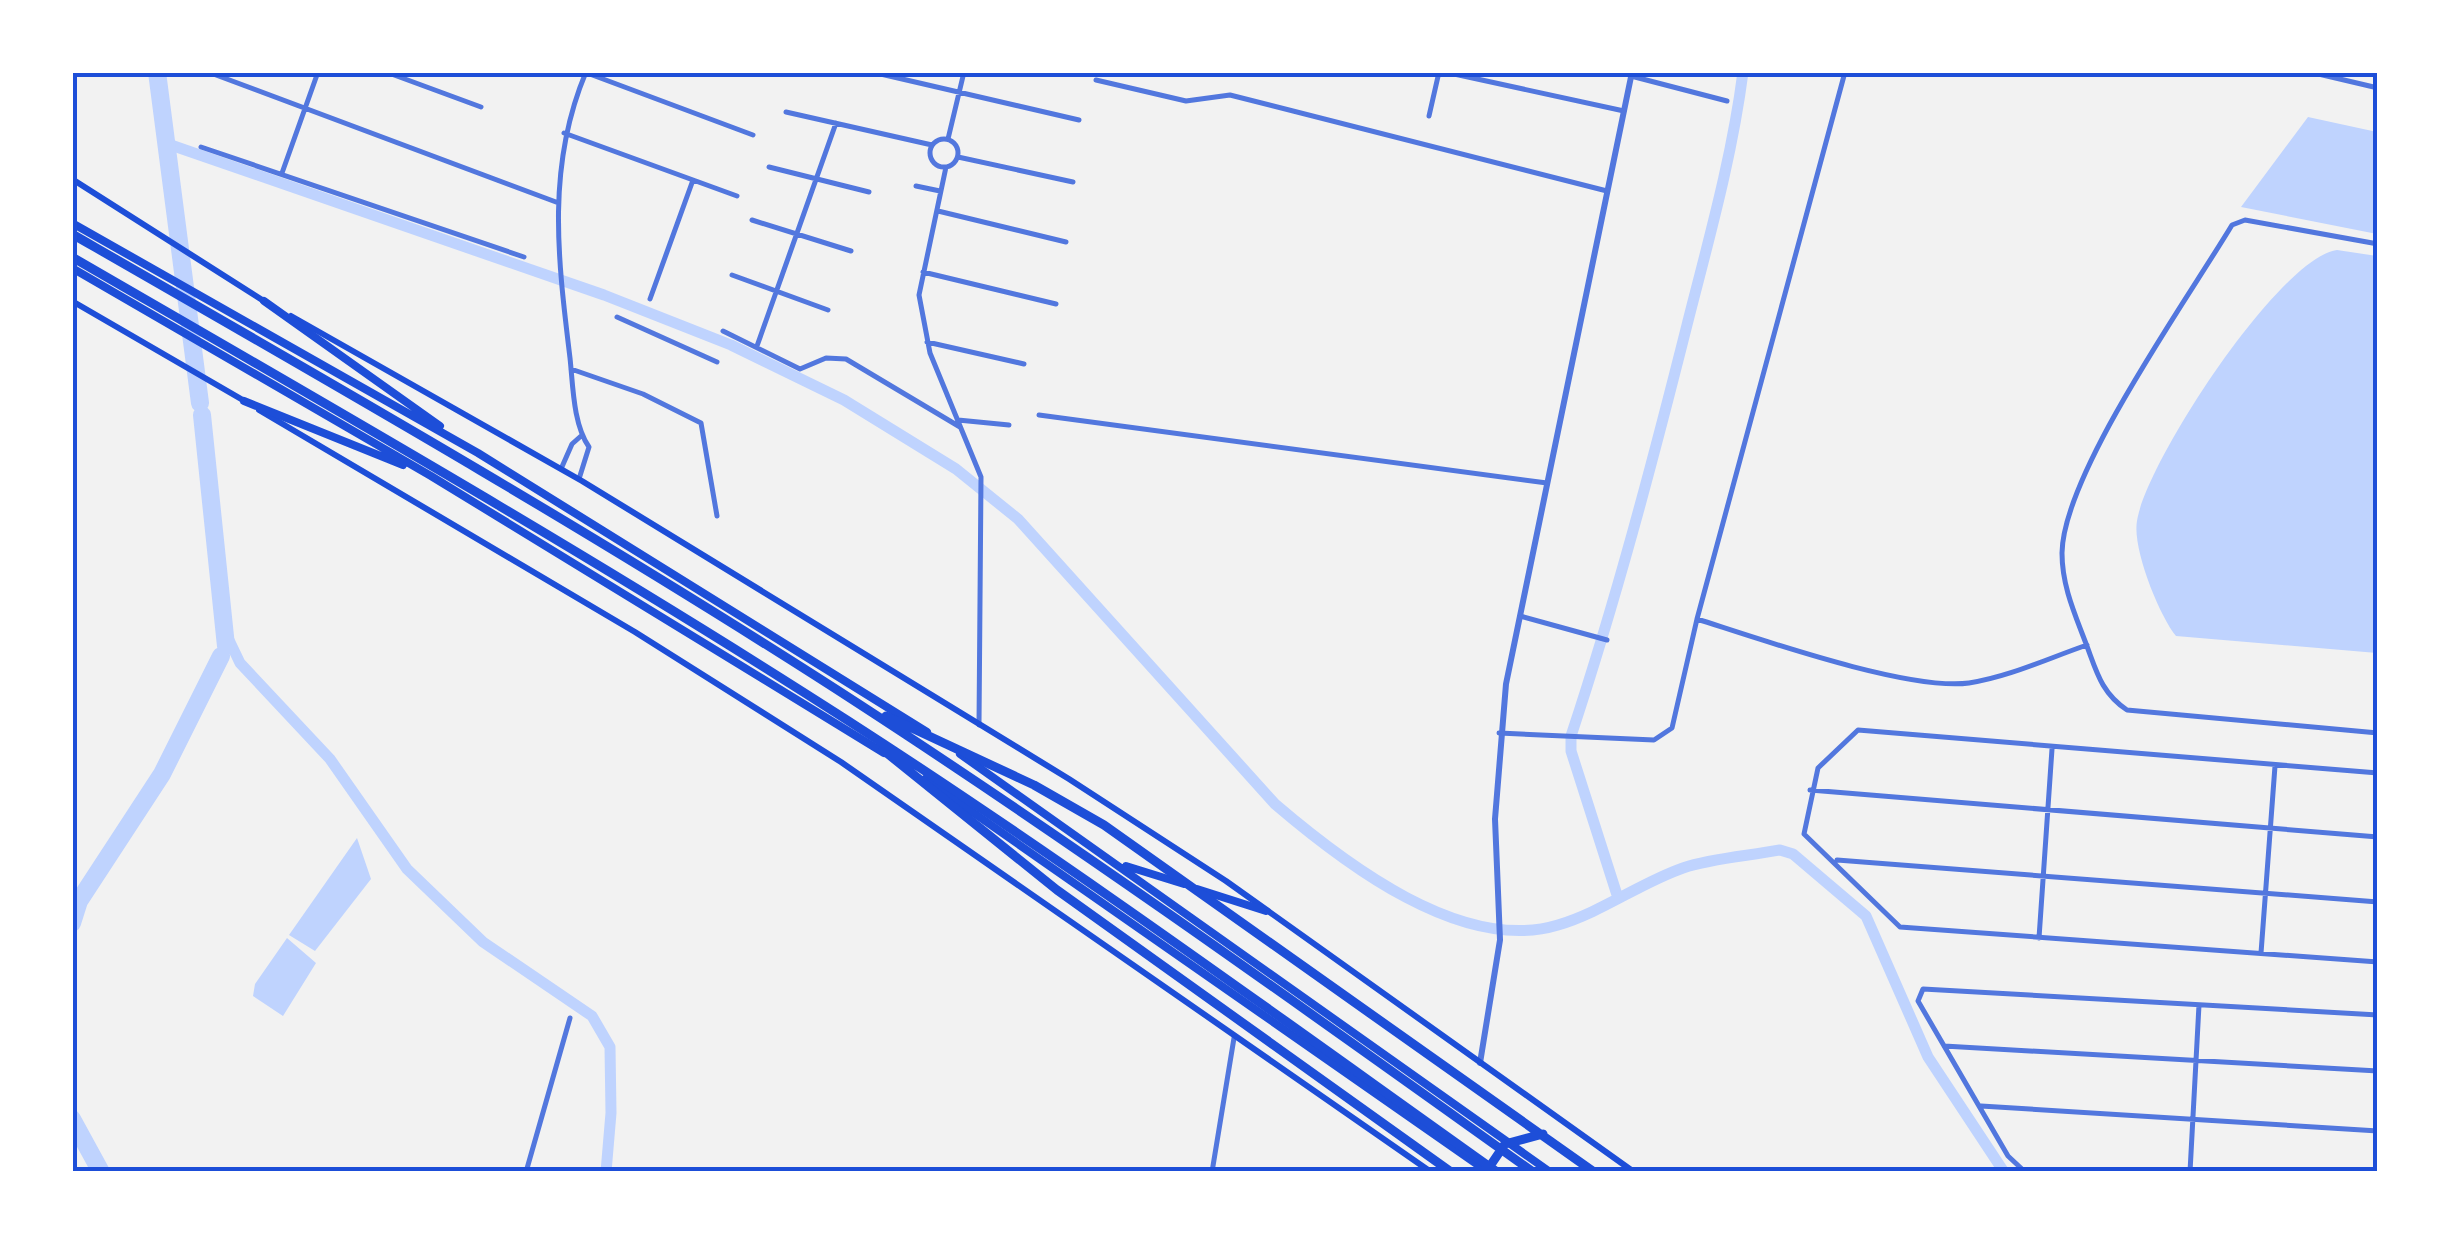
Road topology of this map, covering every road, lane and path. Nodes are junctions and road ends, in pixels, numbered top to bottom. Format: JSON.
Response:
{"nodes":[{"id":1,"x":208,"y":72,"type":"edge"},
{"id":2,"x":318,"y":72,"type":"edge"},
{"id":3,"x":386,"y":72,"type":"edge"},
{"id":4,"x":872,"y":72,"type":"edge"},
{"id":5,"x":964,"y":72,"type":"edge"},
{"id":6,"x":1442,"y":72,"type":"edge"},
{"id":7,"x":1845,"y":72,"type":"edge"},
{"id":8,"x":2310,"y":72,"type":"edge"},
{"id":9,"x":586,"y":73,"type":"edge"},
{"id":10,"x":1632,"y":74,"type":"edge"},
{"id":11,"x":1096,"y":80,"type":"dead end"},
{"id":12,"x":2378,"y":88,"type":"edge"},
{"id":13,"x":959,"y":94,"type":"junction"},
{"id":14,"x":1728,"y":101,"type":"dead end"},
{"id":15,"x":481,"y":107,"type":"dead end"},
{"id":16,"x":303,"y":110,"type":"junction"},
{"id":17,"x":1624,"y":110,"type":"junction"},
{"id":18,"x":786,"y":112,"type":"dead end"},
{"id":19,"x":1429,"y":116,"type":"dead end"},
{"id":20,"x":1079,"y":120,"type":"dead end"},
{"id":21,"x":836,"y":123,"type":"junction"},
{"id":22,"x":564,"y":133,"type":"junction"},
{"id":23,"x":753,"y":135,"type":"dead end"},
{"id":24,"x":948,"y":139,"type":"junction"},
{"id":25,"x":932,"y":145,"type":"junction"},
{"id":26,"x":201,"y":146,"type":"dead end"},
{"id":27,"x":958,"y":158,"type":"junction"},
{"id":28,"x":769,"y":167,"type":"dead end"},
{"id":29,"x":946,"y":167,"type":"junction"},
{"id":30,"x":282,"y":173,"type":"junction"},
{"id":31,"x":72,"y":180,"type":"edge"},
{"id":32,"x":693,"y":180,"type":"junction"},
{"id":33,"x":817,"y":181,"type":"junction"},
{"id":34,"x":1073,"y":182,"type":"dead end"},
{"id":35,"x":916,"y":186,"type":"dead end"},
{"id":36,"x":868,"y":192,"type":"dead end"},
{"id":37,"x":940,"y":192,"type":"junction"},
{"id":38,"x":1607,"y":192,"type":"junction"},
{"id":39,"x":738,"y":196,"type":"dead end"},
{"id":40,"x":556,"y":202,"type":"junction"},
{"id":41,"x":938,"y":210,"type":"junction"},
{"id":42,"x":752,"y":220,"type":"dead end"},
{"id":43,"x":72,"y":222,"type":"edge"},
{"id":44,"x":72,"y":234,"type":"edge"},
{"id":45,"x":796,"y":234,"type":"junction"},
{"id":46,"x":1066,"y":242,"type":"dead end"},
{"id":47,"x":2378,"y":244,"type":"edge"},
{"id":48,"x":850,"y":251,"type":"dead end"},
{"id":49,"x":524,"y":256,"type":"dead end"},
{"id":50,"x":72,"y":257,"type":"edge"},
{"id":51,"x":72,"y":268,"type":"edge"},
{"id":52,"x":923,"y":272,"type":"junction"},
{"id":53,"x":732,"y":275,"type":"dead end"},
{"id":54,"x":776,"y":290,"type":"junction"},
{"id":55,"x":72,"y":300,"type":"edge"},
{"id":56,"x":650,"y":300,"type":"dead end"},
{"id":57,"x":264,"y":302,"type":"junction"},
{"id":58,"x":1056,"y":304,"type":"dead end"},
{"id":59,"x":828,"y":310,"type":"dead end"},
{"id":60,"x":617,"y":317,"type":"dead end"},
{"id":61,"x":724,"y":331,"type":"dead end"},
{"id":62,"x":927,"y":342,"type":"junction"},
{"id":63,"x":757,"y":348,"type":"junction"},
{"id":64,"x":717,"y":362,"type":"dead end"},
{"id":65,"x":1024,"y":364,"type":"dead end"},
{"id":66,"x":571,"y":368,"type":"junction"},
{"id":67,"x":244,"y":401,"type":"junction"},
{"id":68,"x":1039,"y":414,"type":"dead end"},
{"id":69,"x":958,"y":420,"type":"junction"},
{"id":70,"x":1010,"y":425,"type":"dead end"},
{"id":71,"x":962,"y":429,"type":"junction"},
{"id":72,"x":582,"y":436,"type":"junction"},
{"id":73,"x":478,"y":453,"type":"junction"},
{"id":74,"x":560,"y":468,"type":"junction"},
{"id":75,"x":430,"y":476,"type":"junction"},
{"id":76,"x":579,"y":479,"type":"junction"},
{"id":77,"x":1547,"y":483,"type":"junction"},
{"id":78,"x":717,"y":516,"type":"dead end"},
{"id":79,"x":1520,"y":616,"type":"junction"},
{"id":80,"x":1697,"y":620,"type":"junction"},
{"id":81,"x":1607,"y":640,"type":"dead end"},
{"id":82,"x":2088,"y":646,"type":"junction"},
{"id":83,"x":856,"y":702,"type":"junction"},
{"id":84,"x":844,"y":718,"type":"junction"},
{"id":85,"x":979,"y":727,"type":"junction"},
{"id":86,"x":1499,"y":733,"type":"junction"},
{"id":87,"x":2378,"y":733,"type":"edge"},
{"id":88,"x":2052,"y":748,"type":"junction"},
{"id":89,"x":2275,"y":766,"type":"junction"},
{"id":90,"x":2378,"y":773,"type":"edge"},
{"id":91,"x":1810,"y":790,"type":"junction"},
{"id":92,"x":2048,"y":812,"type":"junction"},
{"id":93,"x":2268,"y":828,"type":"junction"},
{"id":94,"x":2378,"y":836,"type":"edge"},
{"id":95,"x":1834,"y":860,"type":"junction"},
{"id":96,"x":1117,"y":862,"type":"junction"},
{"id":97,"x":2044,"y":877,"type":"junction"},
{"id":98,"x":2264,"y":895,"type":"junction"},
{"id":99,"x":2378,"y":902,"type":"edge"},
{"id":100,"x":1266,"y":911,"type":"junction"},
{"id":101,"x":2039,"y":938,"type":"junction"},
{"id":102,"x":2260,"y":953,"type":"junction"},
{"id":103,"x":2378,"y":962,"type":"edge"},
{"id":104,"x":2199,"y":1005,"type":"junction"},
{"id":105,"x":2378,"y":1015,"type":"edge"},
{"id":106,"x":570,"y":1018,"type":"dead end"},
{"id":107,"x":1234,"y":1038,"type":"junction"},
{"id":108,"x":1944,"y":1046,"type":"junction"},
{"id":109,"x":2196,"y":1061,"type":"junction"},
{"id":110,"x":1480,"y":1063,"type":"junction"},
{"id":111,"x":2378,"y":1071,"type":"edge"},
{"id":112,"x":1980,"y":1106,"type":"junction"},
{"id":113,"x":2192,"y":1119,"type":"junction"},
{"id":114,"x":2378,"y":1131,"type":"edge"},
{"id":115,"x":1543,"y":1134,"type":"junction"},
{"id":116,"x":526,"y":1172,"type":"edge"},
{"id":117,"x":1212,"y":1172,"type":"edge"},
{"id":118,"x":1431,"y":1172,"type":"edge"},
{"id":119,"x":1451,"y":1172,"type":"edge"},
{"id":120,"x":1488,"y":1172,"type":"edge"},
{"id":121,"x":1497,"y":1172,"type":"edge"},
{"id":122,"x":1533,"y":1172,"type":"edge"},
{"id":123,"x":1550,"y":1172,"type":"edge"},
{"id":124,"x":1594,"y":1172,"type":"edge"},
{"id":125,"x":1634,"y":1172,"type":"edge"},
{"id":126,"x":2039,"y":1172,"type":"edge"},
{"id":127,"x":2190,"y":1172,"type":"edge"}],
"edges":[{"from":1,"to":16,"type":"street"},
{"from":2,"to":16,"type":"street"},
{"from":3,"to":15,"type":"street"},
{"from":4,"to":13,"type":"street"},
{"from":5,"to":13,"type":"street"},
{"from":6,"to":17,"type":"street"},
{"from":6,"to":19,"type":"street"},
{"from":7,"to":80,"type":"street"},
{"from":8,"to":12,"type":"street"},
{"from":9,"to":22,"type":"street"},
{"from":9,"to":23,"type":"street"},
{"from":10,"to":14,"type":"street"},
{"from":10,"to":17,"type":"street"},
{"from":11,"to":38,"type":"street"},
{"from":13,"to":20,"type":"street"},
{"from":13,"to":24,"type":"street"},
{"from":16,"to":30,"type":"street"},
{"from":16,"to":40,"type":"street"},
{"from":17,"to":38,"type":"street"},
{"from":18,"to":21,"type":"street"},
{"from":21,"to":25,"type":"street"},
{"from":21,"to":33,"type":"street"},
{"from":22,"to":32,"type":"street"},
{"from":22,"to":40,"type":"street"},
{"from":24,"to":25,"type":"street"},
{"from":24,"to":27,"type":"street"},
{"from":25,"to":29,"type":"street"},
{"from":26,"to":30,"type":"street"},
{"from":27,"to":29,"type":"street"},
{"from":27,"to":34,"type":"street"},
{"from":28,"to":33,"type":"street"},
{"from":29,"to":37,"type":"street"},
{"from":30,"to":49,"type":"street"},
{"from":31,"to":57,"type":"main road"},
{"from":32,"to":39,"type":"street"},
{"from":32,"to":56,"type":"street"},
{"from":33,"to":36,"type":"street"},
{"from":33,"to":45,"type":"street"},
{"from":35,"to":37,"type":"street"},
{"from":37,"to":41,"type":"street"},
{"from":38,"to":77,"type":"street"},
{"from":40,"to":66,"type":"street"},
{"from":41,"to":46,"type":"street"},
{"from":41,"to":52,"type":"street"},
{"from":42,"to":45,"type":"street"},
{"from":43,"to":73,"type":"highway"},
{"from":44,"to":83,"type":"highway"},
{"from":45,"to":48,"type":"street"},
{"from":45,"to":54,"type":"street"},
{"from":47,"to":82,"type":"street"},
{"from":50,"to":84,"type":"highway"},
{"from":51,"to":75,"type":"highway"},
{"from":52,"to":58,"type":"street"},
{"from":52,"to":62,"type":"street"},
{"from":53,"to":54,"type":"street"},
{"from":54,"to":59,"type":"street"},
{"from":54,"to":63,"type":"street"},
{"from":55,"to":67,"type":"main road"},
{"from":57,"to":73,"type":"highway"},
{"from":57,"to":74,"type":"main road"},
{"from":60,"to":64,"type":"street"},
{"from":61,"to":63,"type":"street"},
{"from":62,"to":65,"type":"street"},
{"from":62,"to":69,"type":"street"},
{"from":63,"to":71,"type":"street"},
{"from":66,"to":72,"type":"street"},
{"from":66,"to":78,"type":"street"},
{"from":67,"to":75,"type":"highway"},
{"from":67,"to":107,"type":"main road"},
{"from":68,"to":77,"type":"street"},
{"from":69,"to":70,"type":"street"},
{"from":69,"to":71,"type":"street"},
{"from":71,"to":85,"type":"street"},
{"from":72,"to":74,"type":"street"},
{"from":72,"to":76,"type":"street"},
{"from":73,"to":96,"type":"highway"},
{"from":74,"to":76,"type":"main road"},
{"from":75,"to":120,"type":"highway"},
{"from":76,"to":85,"type":"main road"},
{"from":77,"to":79,"type":"street"},
{"from":79,"to":81,"type":"street"},
{"from":79,"to":86,"type":"street"},
{"from":80,"to":82,"type":"street"},
{"from":80,"to":86,"type":"street"},
{"from":82,"to":87,"type":"street"},
{"from":83,"to":115,"type":"highway"},
{"from":83,"to":122,"type":"highway"},
{"from":84,"to":119,"type":"highway"},
{"from":84,"to":121,"type":"highway"},
{"from":85,"to":100,"type":"main road"},
{"from":86,"to":110,"type":"street"},
{"from":88,"to":89,"type":"street"},
{"from":88,"to":91,"type":"street"},
{"from":88,"to":92,"type":"street"},
{"from":89,"to":90,"type":"street"},
{"from":89,"to":93,"type":"street"},
{"from":91,"to":92,"type":"street"},
{"from":91,"to":95,"type":"street"},
{"from":92,"to":93,"type":"street"},
{"from":92,"to":97,"type":"street"},
{"from":93,"to":94,"type":"street"},
{"from":93,"to":98,"type":"street"},
{"from":95,"to":97,"type":"street"},
{"from":95,"to":101,"type":"street"},
{"from":96,"to":100,"type":"highway"},
{"from":96,"to":123,"type":"highway"},
{"from":97,"to":98,"type":"street"},
{"from":97,"to":101,"type":"street"},
{"from":98,"to":99,"type":"street"},
{"from":98,"to":102,"type":"street"},
{"from":100,"to":110,"type":"main road"},
{"from":101,"to":102,"type":"street"},
{"from":102,"to":103,"type":"street"},
{"from":104,"to":105,"type":"street"},
{"from":104,"to":108,"type":"street"},
{"from":104,"to":109,"type":"street"},
{"from":106,"to":116,"type":"street"},
{"from":107,"to":117,"type":"street"},
{"from":107,"to":118,"type":"main road"},
{"from":108,"to":109,"type":"street"},
{"from":108,"to":112,"type":"street"},
{"from":109,"to":111,"type":"street"},
{"from":109,"to":113,"type":"street"},
{"from":110,"to":125,"type":"main road"},
{"from":112,"to":113,"type":"street"},
{"from":112,"to":126,"type":"street"},
{"from":113,"to":114,"type":"street"},
{"from":113,"to":127,"type":"street"},
{"from":115,"to":120,"type":"highway"},
{"from":115,"to":124,"type":"highway"}]}
